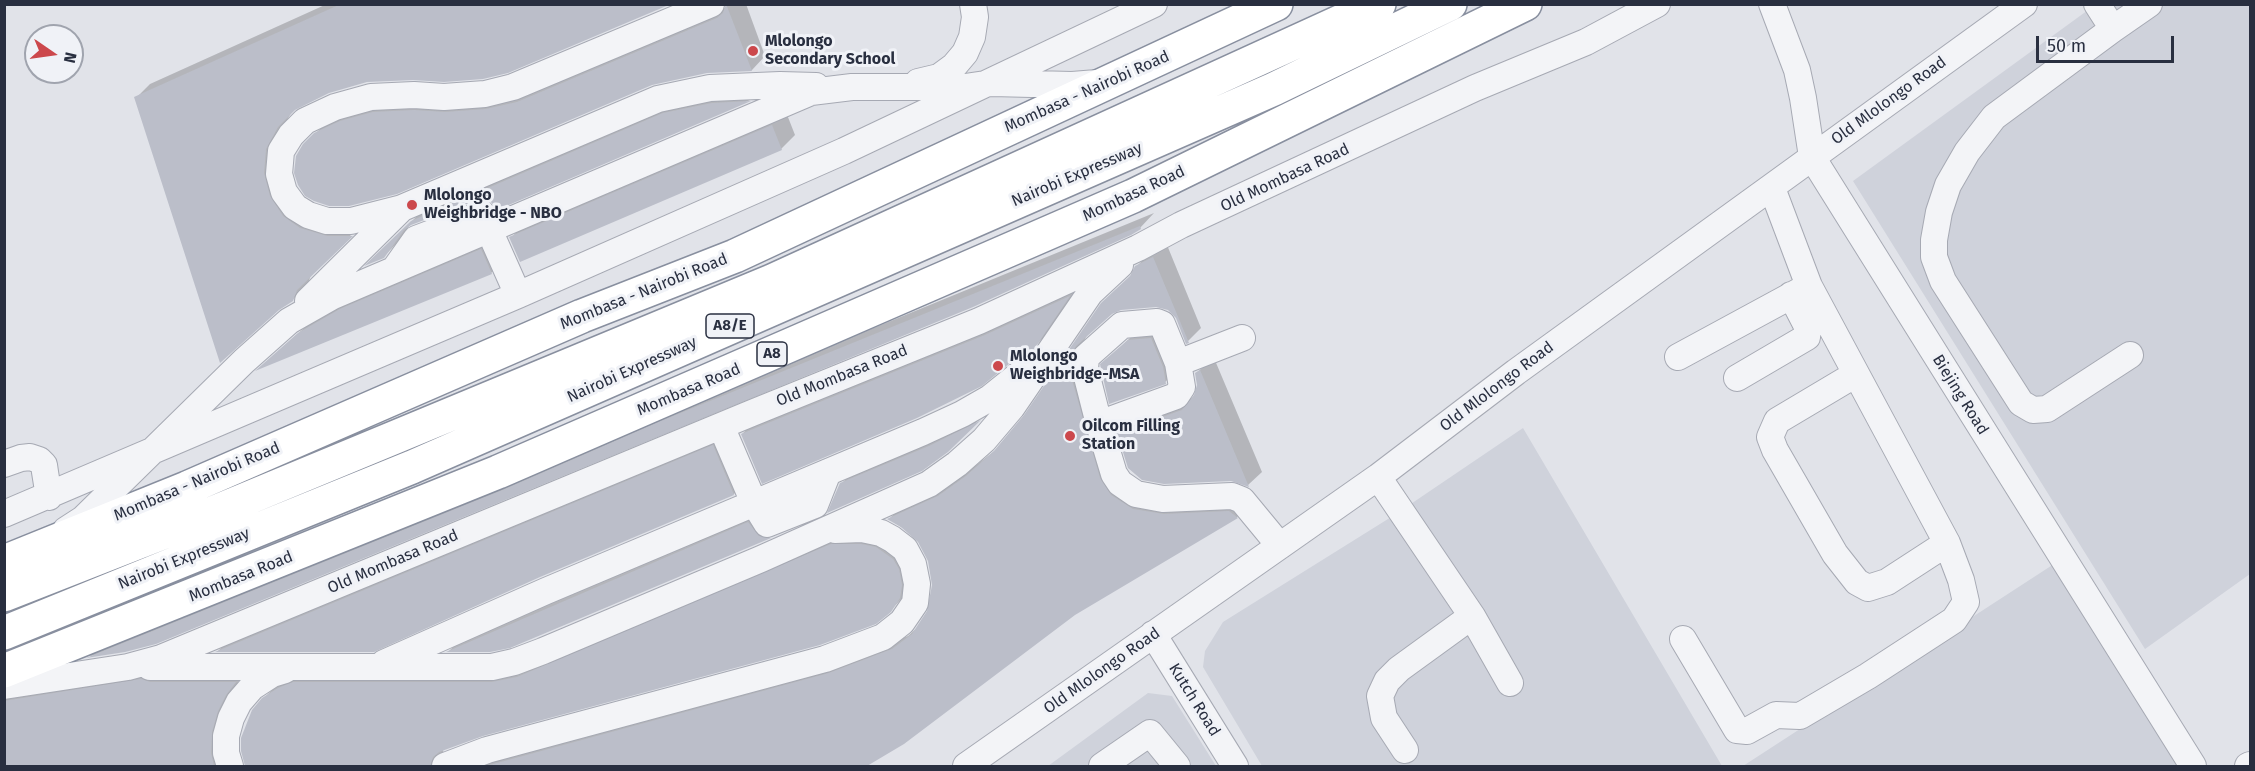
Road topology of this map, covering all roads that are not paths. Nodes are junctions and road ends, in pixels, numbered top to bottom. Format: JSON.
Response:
{"nodes":[{"id":1,"x":711,"y":4,"type":"edge"},
{"id":2,"x":973,"y":4,"type":"edge"},
{"id":3,"x":1154,"y":4,"type":"edge"},
{"id":4,"x":1276,"y":4,"type":"edge"},
{"id":5,"x":1379,"y":4,"type":"edge"},
{"id":6,"x":1450,"y":4,"type":"edge"},
{"id":7,"x":1525,"y":4,"type":"edge"},
{"id":8,"x":1657,"y":4,"type":"edge"},
{"id":9,"x":1772,"y":4,"type":"edge"},
{"id":10,"x":2024,"y":4,"type":"edge"},
{"id":11,"x":2097,"y":4,"type":"edge"},
{"id":12,"x":2149,"y":4,"type":"edge"},
{"id":13,"x":2114,"y":30,"type":"junction"},
{"id":14,"x":1152,"y":64,"type":"junction"},
{"id":15,"x":992,"y":83,"type":"junction"},
{"id":16,"x":852,"y":87,"type":"junction"},
{"id":17,"x":900,"y":87,"type":"junction"},
{"id":18,"x":1812,"y":157,"type":"junction"},
{"id":19,"x":1772,"y":188,"type":"junction"},
{"id":20,"x":402,"y":208,"type":"junction"},
{"id":21,"x":489,"y":229,"type":"junction"},
{"id":22,"x":1138,"y":248,"type":"junction"},
{"id":23,"x":1800,"y":290,"type":"junction"},
{"id":24,"x":518,"y":295,"type":"junction"},
{"id":25,"x":289,"y":321,"type":"junction"},
{"id":26,"x":1242,"y":338,"type":"dead end"},
{"id":27,"x":1052,"y":349,"type":"junction"},
{"id":28,"x":2130,"y":355,"type":"dead end"},
{"id":29,"x":1678,"y":357,"type":"dead end"},
{"id":30,"x":1178,"y":363,"type":"junction"},
{"id":31,"x":1856,"y":374,"type":"junction"},
{"id":32,"x":1737,"y":378,"type":"dead end"},
{"id":33,"x":1099,"y":424,"type":"junction"},
{"id":34,"x":721,"y":426,"type":"junction"},
{"id":35,"x":147,"y":454,"type":"junction"},
{"id":36,"x":4,"y":464,"type":"edge"},
{"id":37,"x":1378,"y":477,"type":"junction"},
{"id":38,"x":49,"y":497,"type":"junction"},
{"id":39,"x":754,"y":503,"type":"junction"},
{"id":40,"x":4,"y":514,"type":"edge"},
{"id":41,"x":822,"y":532,"type":"junction"},
{"id":42,"x":1947,"y":543,"type":"junction"},
{"id":43,"x":1280,"y":546,"type":"junction"},
{"id":44,"x":19,"y":556,"type":"edge"},
{"id":45,"x":4,"y":595,"type":"edge"},
{"id":46,"x":1472,"y":616,"type":"junction"},
{"id":47,"x":4,"y":633,"type":"edge"},
{"id":48,"x":1153,"y":634,"type":"junction"},
{"id":49,"x":1683,"y":639,"type":"dead end"},
{"id":50,"x":303,"y":666,"type":"junction"},
{"id":51,"x":375,"y":666,"type":"junction"},
{"id":52,"x":128,"y":667,"type":"junction"},
{"id":53,"x":4,"y":671,"type":"edge"},
{"id":54,"x":1510,"y":683,"type":"dead end"},
{"id":55,"x":4,"y":686,"type":"edge"},
{"id":56,"x":1405,"y":750,"type":"dead end"},
{"id":57,"x":230,"y":766,"type":"edge"},
{"id":58,"x":445,"y":766,"type":"edge"},
{"id":59,"x":966,"y":766,"type":"edge"},
{"id":60,"x":1102,"y":766,"type":"edge"},
{"id":61,"x":1178,"y":766,"type":"edge"},
{"id":62,"x":1235,"y":766,"type":"edge"},
{"id":63,"x":2192,"y":766,"type":"edge"}],
"edges":[{"from":1,"to":20,"type":"street"},
{"from":2,"to":17,"type":"street"},
{"from":3,"to":15,"type":"street"},
{"from":4,"to":14,"type":"highway","name":"Mombasa - Nairobi Road"},
{"from":5,"to":45,"type":"highway","name":"Nairobi Expressway","number":"A8/E"},
{"from":6,"to":47,"type":"highway","name":"Nairobi Expressway","number":"A8/E"},
{"from":7,"to":53,"type":"highway","name":"Mombasa Road","number":"A8"},
{"from":8,"to":22,"type":"street","name":"Old Mombasa Road"},
{"from":9,"to":18,"type":"street","name":"Biejing Road"},
{"from":10,"to":18,"type":"street","name":"Old Mlolongo Road"},
{"from":11,"to":13,"type":"street"},
{"from":12,"to":13,"type":"street"},
{"from":13,"to":28,"type":"street"},
{"from":14,"to":15,"type":"street"},
{"from":14,"to":44,"type":"highway","name":"Mombasa - Nairobi Road"},
{"from":15,"to":17,"type":"street"},
{"from":15,"to":24,"type":"street"},
{"from":16,"to":17,"type":"street"},
{"from":16,"to":20,"type":"street"},
{"from":16,"to":21,"type":"street"},
{"from":18,"to":19,"type":"street","name":"Old Mlolongo Road"},
{"from":18,"to":63,"type":"street","name":"Biejing Road"},
{"from":19,"to":23,"type":"street"},
{"from":19,"to":37,"type":"street","name":"Old Mlolongo Road"},
{"from":20,"to":25,"type":"street"},
{"from":21,"to":24,"type":"street"},
{"from":21,"to":25,"type":"street"},
{"from":22,"to":27,"type":"street"},
{"from":22,"to":34,"type":"street","name":"Old Mombasa Road"},
{"from":23,"to":29,"type":"street"},
{"from":23,"to":31,"type":"street"},
{"from":23,"to":32,"type":"street"},
{"from":24,"to":35,"type":"street"},
{"from":25,"to":35,"type":"street"},
{"from":26,"to":30,"type":"street"},
{"from":27,"to":39,"type":"street"},
{"from":27,"to":41,"type":"street"},
{"from":30,"to":33,"type":"street"},
{"from":30,"to":33,"type":"street"},
{"from":31,"to":42,"type":"street"},
{"from":31,"to":42,"type":"street"},
{"from":33,"to":43,"type":"street"},
{"from":34,"to":39,"type":"street"},
{"from":34,"to":52,"type":"street","name":"Old Mombasa Road"},
{"from":35,"to":38,"type":"street"},
{"from":35,"to":44,"type":"street"},
{"from":36,"to":38,"type":"street"},
{"from":37,"to":43,"type":"street","name":"Old Mlolongo Road"},
{"from":37,"to":46,"type":"street"},
{"from":38,"to":40,"type":"street"},
{"from":39,"to":51,"type":"street"},
{"from":41,"to":51,"type":"street"},
{"from":41,"to":58,"type":"street"},
{"from":42,"to":49,"type":"street"},
{"from":43,"to":48,"type":"street","name":"Old Mlolongo Road"},
{"from":46,"to":54,"type":"street"},
{"from":46,"to":56,"type":"street"},
{"from":48,"to":59,"type":"street","name":"Old Mlolongo Road"},
{"from":48,"to":62,"type":"street","name":"Kutch Road"},
{"from":50,"to":51,"type":"street"},
{"from":50,"to":52,"type":"street"},
{"from":50,"to":57,"type":"street"},
{"from":52,"to":55,"type":"street","name":"Old Mombasa Road"},
{"from":60,"to":61,"type":"street"}]}
